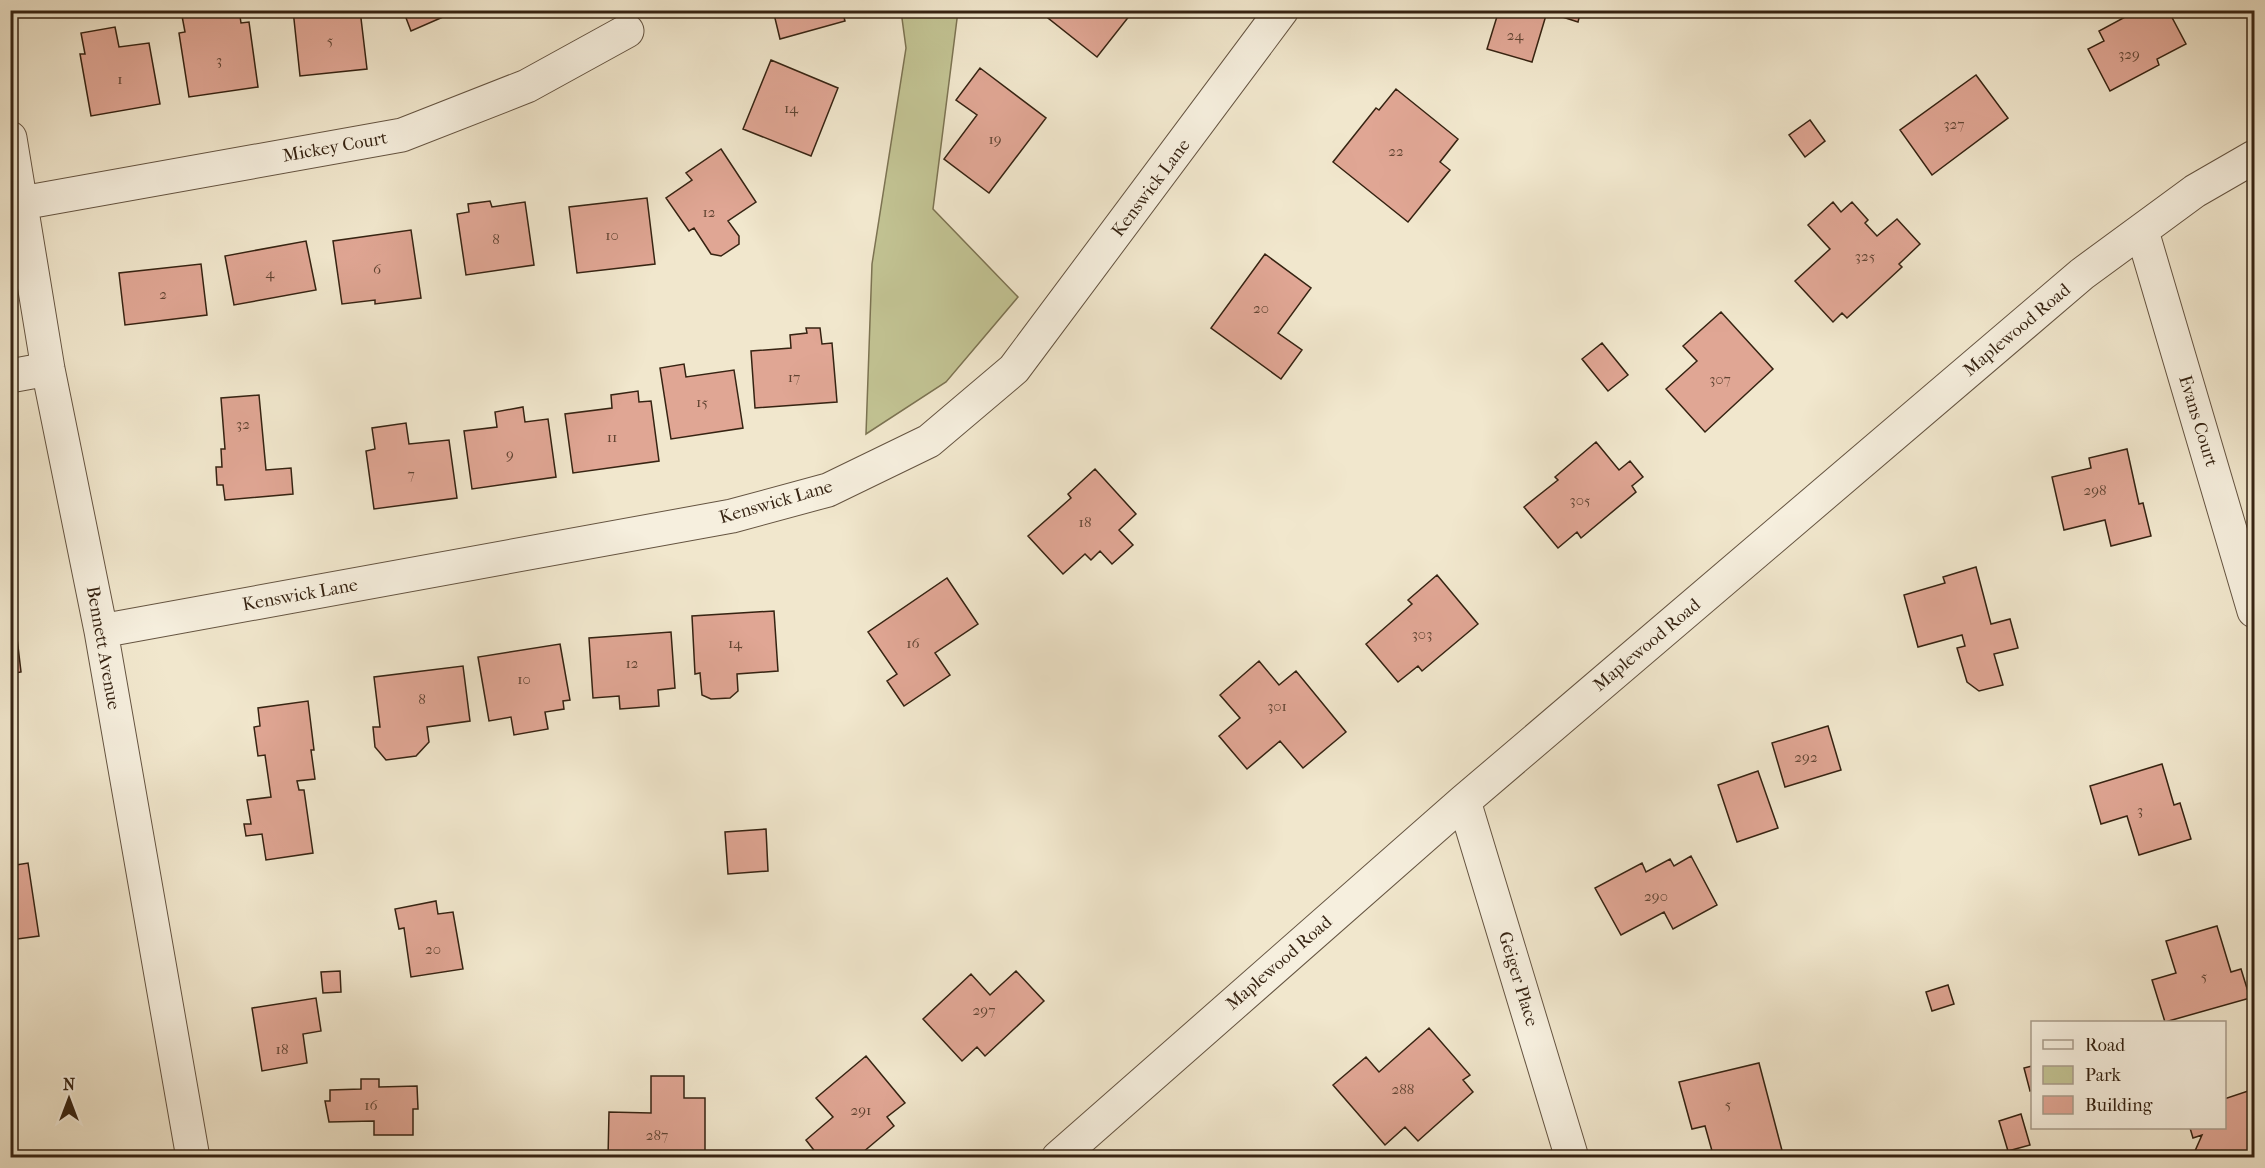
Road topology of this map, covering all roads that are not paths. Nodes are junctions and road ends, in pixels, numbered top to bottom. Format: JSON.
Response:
{"nodes":[{"id":1,"x":1282,"y":10,"type":"edge"},
{"id":2,"x":627,"y":31,"type":"dead end"},
{"id":3,"x":10,"y":138,"type":"edge"},
{"id":4,"x":2254,"y":157,"type":"edge"},
{"id":5,"x":22,"y":203,"type":"junction"},
{"id":6,"x":2142,"y":231,"type":"junction"},
{"id":7,"x":48,"y":369,"type":"junction"},
{"id":8,"x":10,"y":376,"type":"edge"},
{"id":9,"x":2254,"y":611,"type":"edge"},
{"id":10,"x":101,"y":631,"type":"junction"},
{"id":11,"x":1464,"y":801,"type":"junction"},
{"id":12,"x":194,"y":1158,"type":"edge"},
{"id":13,"x":1058,"y":1158,"type":"edge"},
{"id":14,"x":1572,"y":1158,"type":"edge"}],
"edges":[{"from":1,"to":10,"type":"street","name":"Kenswick Lane"},
{"from":2,"to":5,"type":"street","name":"Mickey Court"},
{"from":3,"to":5,"type":"street","name":"Bennett Avenue"},
{"from":4,"to":6,"type":"street","name":"Maplewood Road"},
{"from":5,"to":7,"type":"street","name":"Bennett Avenue"},
{"from":6,"to":9,"type":"street","name":"Evans Court"},
{"from":6,"to":11,"type":"street","name":"Maplewood Road"},
{"from":7,"to":8,"type":"street"},
{"from":7,"to":10,"type":"street","name":"Bennett Avenue"},
{"from":10,"to":12,"type":"street","name":"Bennett Avenue"},
{"from":11,"to":13,"type":"street","name":"Maplewood Road"},
{"from":11,"to":14,"type":"street","name":"Geiger Place"}]}
